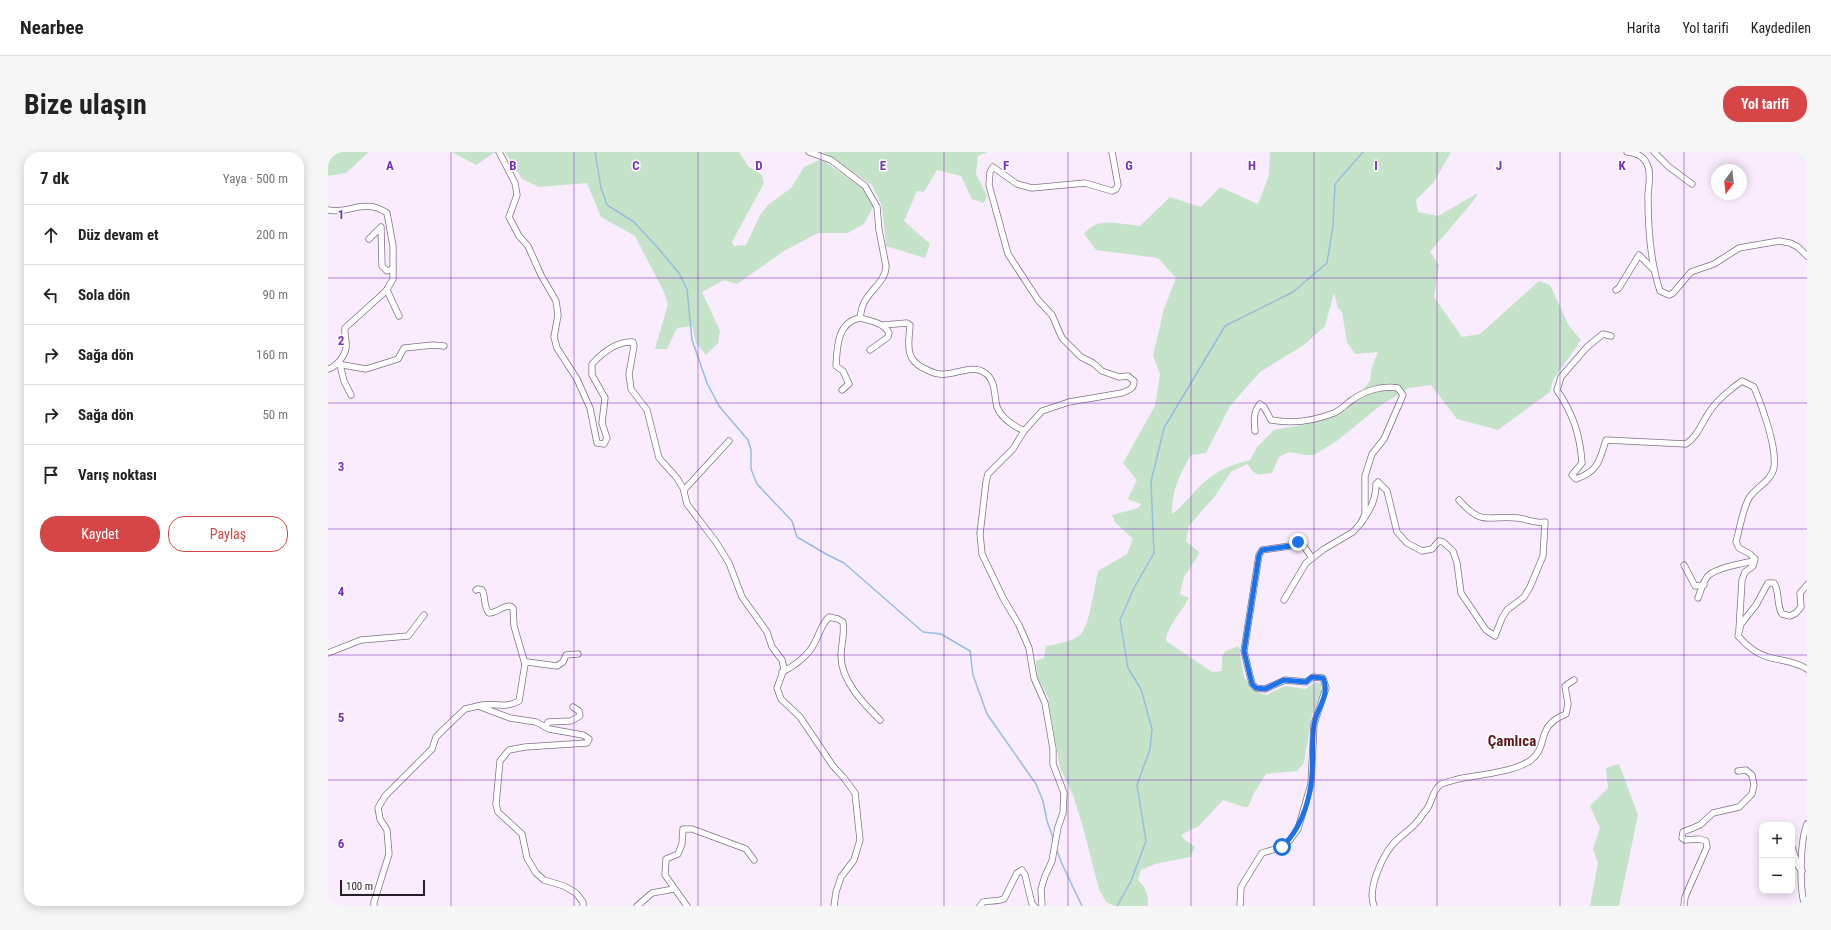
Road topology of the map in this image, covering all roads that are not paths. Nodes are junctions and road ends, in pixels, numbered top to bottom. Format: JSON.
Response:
{"nodes":[{"id":1,"x":499,"y":152,"type":"edge"},
{"id":2,"x":809,"y":152,"type":"edge"},
{"id":3,"x":1112,"y":152,"type":"edge"},
{"id":4,"x":1627,"y":152,"type":"edge"},
{"id":5,"x":1654,"y":152,"type":"edge"},
{"id":6,"x":1692,"y":184,"type":"dead end"},
{"id":7,"x":328,"y":210,"type":"edge"},
{"id":8,"x":369,"y":239,"type":"dead end"},
{"id":9,"x":1807,"y":256,"type":"edge"},
{"id":10,"x":393,"y":269,"type":"junction"},
{"id":11,"x":1653,"y":269,"type":"junction"},
{"id":12,"x":387,"y":290,"type":"junction"},
{"id":13,"x":1616,"y":290,"type":"dead end"},
{"id":14,"x":399,"y":316,"type":"dead end"},
{"id":15,"x":860,"y":318,"type":"junction"},
{"id":16,"x":882,"y":325,"type":"junction"},
{"id":17,"x":1611,"y":336,"type":"dead end"},
{"id":18,"x":444,"y":346,"type":"dead end"},
{"id":19,"x":870,"y":350,"type":"dead end"},
{"id":20,"x":338,"y":364,"type":"junction"},
{"id":21,"x":328,"y":369,"type":"edge"},
{"id":22,"x":842,"y":390,"type":"dead end"},
{"id":23,"x":351,"y":395,"type":"dead end"},
{"id":24,"x":1024,"y":431,"type":"junction"},
{"id":25,"x":1255,"y":431,"type":"dead end"},
{"id":26,"x":729,"y":441,"type":"dead end"},
{"id":27,"x":684,"y":490,"type":"junction"},
{"id":28,"x":1459,"y":500,"type":"dead end"},
{"id":29,"x":1361,"y":523,"type":"junction"},
{"id":30,"x":1312,"y":558,"type":"junction"},
{"id":31,"x":1754,"y":562,"type":"junction"},
{"id":32,"x":1684,"y":565,"type":"dead end"},
{"id":33,"x":1704,"y":585,"type":"junction"},
{"id":34,"x":1807,"y":585,"type":"edge"},
{"id":35,"x":476,"y":590,"type":"dead end"},
{"id":36,"x":1698,"y":598,"type":"dead end"},
{"id":37,"x":1284,"y":600,"type":"dead end"},
{"id":38,"x":424,"y":615,"type":"dead end"},
{"id":39,"x":1739,"y":630,"type":"junction"},
{"id":40,"x":328,"y":653,"type":"edge"},
{"id":41,"x":578,"y":654,"type":"dead end"},
{"id":42,"x":525,"y":664,"type":"junction"},
{"id":43,"x":1807,"y":669,"type":"edge"},
{"id":44,"x":782,"y":672,"type":"junction"},
{"id":45,"x":1574,"y":680,"type":"dead end"},
{"id":46,"x":478,"y":706,"type":"junction"},
{"id":47,"x":573,"y":707,"type":"dead end"},
{"id":48,"x":880,"y":720,"type":"dead end"},
{"id":49,"x":546,"y":726,"type":"junction"},
{"id":50,"x":1738,"y":771,"type":"dead end"},
{"id":51,"x":1807,"y":824,"type":"edge"},
{"id":52,"x":1795,"y":856,"type":"edge"},
{"id":53,"x":754,"y":860,"type":"dead end"},
{"id":54,"x":1802,"y":871,"type":"junction"},
{"id":55,"x":674,"y":889,"type":"junction"},
{"id":56,"x":374,"y":906,"type":"edge"},
{"id":57,"x":583,"y":906,"type":"edge"},
{"id":58,"x":637,"y":906,"type":"edge"},
{"id":59,"x":687,"y":906,"type":"edge"},
{"id":60,"x":834,"y":906,"type":"edge"},
{"id":61,"x":980,"y":906,"type":"edge"},
{"id":62,"x":1034,"y":906,"type":"edge"},
{"id":63,"x":1042,"y":906,"type":"edge"},
{"id":64,"x":1240,"y":906,"type":"edge"},
{"id":65,"x":1374,"y":906,"type":"edge"},
{"id":66,"x":1684,"y":906,"type":"edge"},
{"id":67,"x":1806,"y":906,"type":"edge"}],
"edges":[{"from":1,"to":27,"type":"street"},
{"from":2,"to":15,"type":"street"},
{"from":3,"to":24,"type":"street"},
{"from":4,"to":11,"type":"street"},
{"from":5,"to":6,"type":"street"},
{"from":7,"to":10,"type":"street"},
{"from":8,"to":10,"type":"street"},
{"from":9,"to":11,"type":"street"},
{"from":10,"to":12,"type":"street"},
{"from":11,"to":13,"type":"street"},
{"from":12,"to":14,"type":"street"},
{"from":12,"to":20,"type":"street"},
{"from":15,"to":16,"type":"street"},
{"from":15,"to":22,"type":"street"},
{"from":16,"to":19,"type":"street"},
{"from":16,"to":24,"type":"street"},
{"from":17,"to":31,"type":"street"},
{"from":18,"to":20,"type":"street"},
{"from":20,"to":21,"type":"street"},
{"from":20,"to":23,"type":"street"},
{"from":24,"to":63,"type":"street"},
{"from":25,"to":29,"type":"street"},
{"from":26,"to":27,"type":"street"},
{"from":27,"to":44,"type":"street"},
{"from":28,"to":29,"type":"street"},
{"from":29,"to":30,"type":"street"},
{"from":30,"to":37,"type":"street"},
{"from":30,"to":64,"type":"street"},
{"from":31,"to":33,"type":"street"},
{"from":31,"to":39,"type":"street"},
{"from":32,"to":33,"type":"street"},
{"from":33,"to":36,"type":"street"},
{"from":34,"to":39,"type":"street"},
{"from":35,"to":42,"type":"street"},
{"from":38,"to":40,"type":"street"},
{"from":39,"to":43,"type":"street"},
{"from":41,"to":42,"type":"street"},
{"from":42,"to":46,"type":"street"},
{"from":44,"to":48,"type":"street"},
{"from":44,"to":60,"type":"street"},
{"from":45,"to":65,"type":"street"},
{"from":46,"to":49,"type":"street"},
{"from":46,"to":56,"type":"street"},
{"from":47,"to":49,"type":"street"},
{"from":49,"to":57,"type":"street"},
{"from":50,"to":66,"type":"street"},
{"from":51,"to":54,"type":"street"},
{"from":52,"to":54,"type":"street"},
{"from":53,"to":55,"type":"street"},
{"from":54,"to":67,"type":"street"},
{"from":55,"to":58,"type":"street"},
{"from":55,"to":59,"type":"street"},
{"from":61,"to":62,"type":"street"}]}
